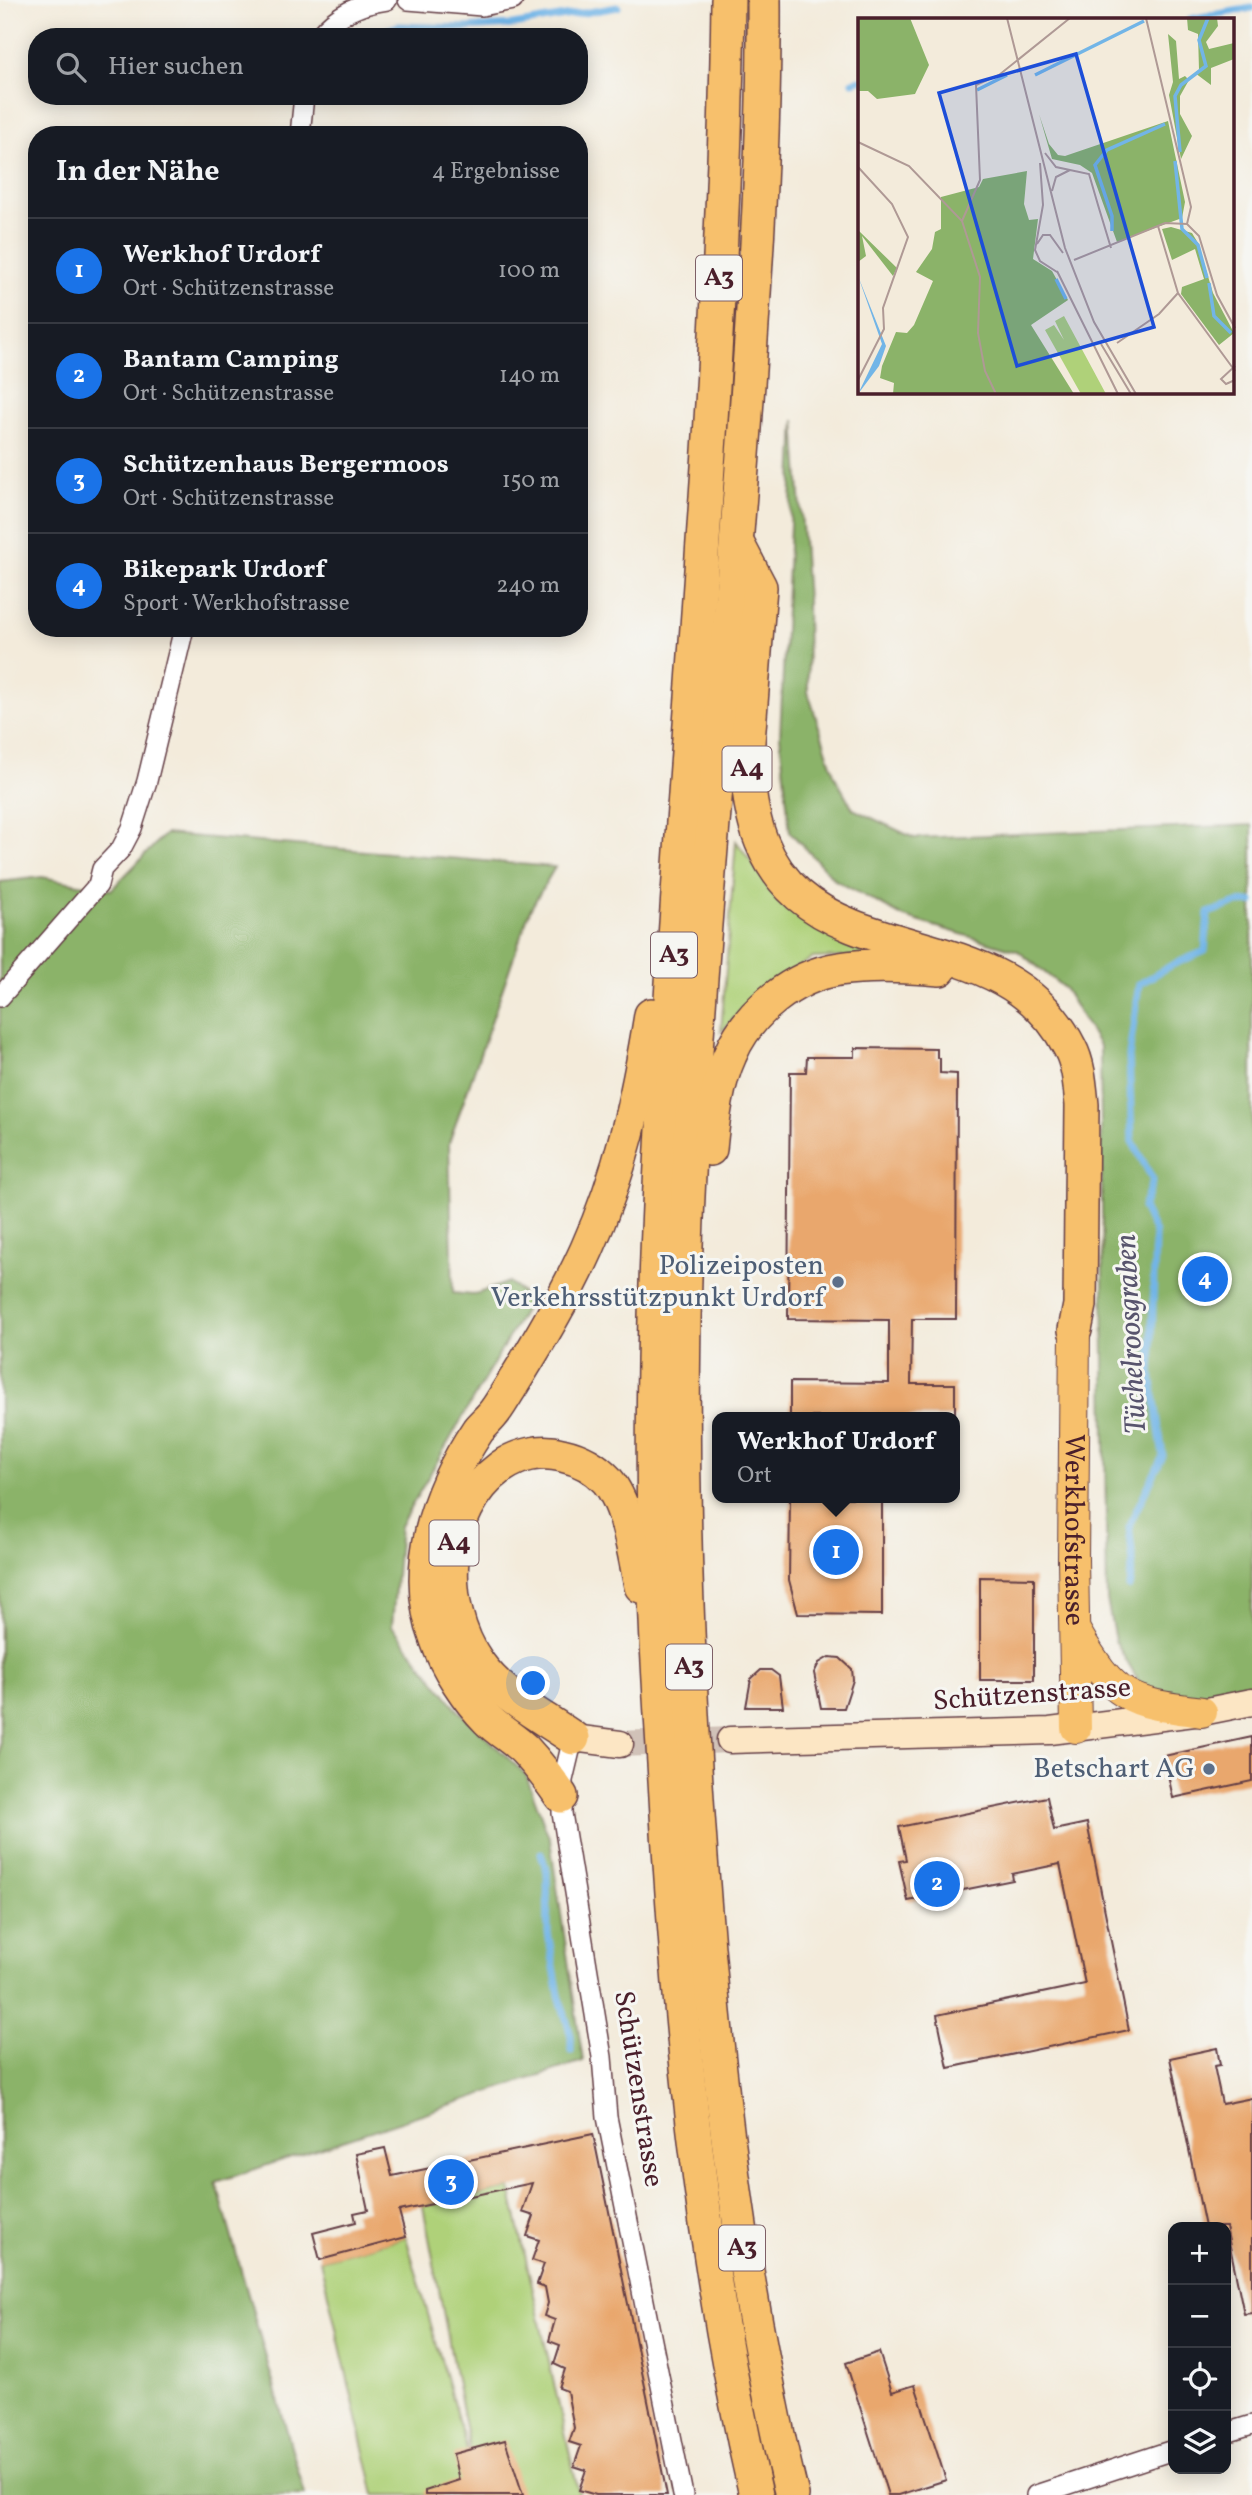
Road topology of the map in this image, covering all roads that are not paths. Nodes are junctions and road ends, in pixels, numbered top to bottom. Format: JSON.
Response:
{"nodes":[{"id":1,"x":387,"y":0,"type":"edge"},
{"id":2,"x":408,"y":0,"type":"edge"},
{"id":3,"x":513,"y":0,"type":"edge"},
{"id":4,"x":728,"y":0,"type":"edge"},
{"id":5,"x":764,"y":0,"type":"edge"},
{"id":6,"x":325,"y":28,"type":"edge"},
{"id":7,"x":303,"y":105,"type":"edge"},
{"id":8,"x":301,"y":126,"type":"edge"},
{"id":9,"x":737,"y":542,"type":"junction"},
{"id":10,"x":182,"y":637,"type":"edge"},
{"id":11,"x":683,"y":831,"type":"junction"},
{"id":12,"x":879,"y":952,"type":"junction"},
{"id":13,"x":0,"y":997,"type":"edge"},
{"id":14,"x":1075,"y":1330,"type":"joint"},
{"id":15,"x":685,"y":1336,"type":"junction"},
{"id":16,"x":1074,"y":1628,"type":"junction"},
{"id":17,"x":657,"y":1649,"type":"junction"},
{"id":18,"x":469,"y":1695,"type":"junction"},
{"id":19,"x":1252,"y":1702,"type":"edge"},
{"id":20,"x":1202,"y":1712,"type":"junction"},
{"id":21,"x":1076,"y":1728,"type":"junction"},
{"id":22,"x":573,"y":1738,"type":"junction"},
{"id":23,"x":730,"y":1740,"type":"tunnel mouth"},
{"id":24,"x":620,"y":1744,"type":"tunnel mouth"},
{"id":25,"x":561,"y":1796,"type":"junction"},
{"id":26,"x":1252,"y":2424,"type":"edge"},
{"id":27,"x":1231,"y":2431,"type":"edge"},
{"id":28,"x":1168,"y":2452,"type":"edge"},
{"id":29,"x":683,"y":2495,"type":"edge"},
{"id":30,"x":756,"y":2495,"type":"edge"},
{"id":31,"x":792,"y":2495,"type":"edge"},
{"id":32,"x":1036,"y":2495,"type":"edge"}],
"edges":[{"from":1,"to":6,"type":"street"},
{"from":2,"to":3,"type":"street"},
{"from":4,"to":11,"type":"highway","number":"A3"},
{"from":5,"to":9,"type":"highway","number":"A3"},
{"from":7,"to":8,"type":"street"},
{"from":9,"to":12,"type":"highway","number":"A4"},
{"from":9,"to":15,"type":"highway","number":"A3"},
{"from":10,"to":13,"type":"street"},
{"from":11,"to":17,"type":"highway","number":"A3"},
{"from":11,"to":18,"type":"highway","number":"A4"},
{"from":12,"to":14,"type":"highway"},
{"from":12,"to":15,"type":"highway"},
{"from":14,"to":16,"type":"main road","name":"Werkhofstrasse"},
{"from":15,"to":31,"type":"highway","number":"A3"},
{"from":16,"to":20,"type":"main road"},
{"from":16,"to":21,"type":"main road","name":"Werkhofstrasse"},
{"from":17,"to":22,"type":"highway","number":"A4"},
{"from":17,"to":30,"type":"highway","number":"A3"},
{"from":18,"to":22,"type":"highway","number":"A4"},
{"from":18,"to":25,"type":"highway","number":"A4"},
{"from":19,"to":20,"type":"main road","name":"Schützenstrasse"},
{"from":20,"to":21,"type":"main road","name":"Schützenstrasse"},
{"from":21,"to":23,"type":"main road","name":"Schützenstrasse"},
{"from":22,"to":24,"type":"main road"},
{"from":22,"to":25,"type":"street","name":"Schützenstrasse"},
{"from":25,"to":29,"type":"street","name":"Schützenstrasse"},
{"from":26,"to":27,"type":"street"},
{"from":28,"to":32,"type":"street"}]}
